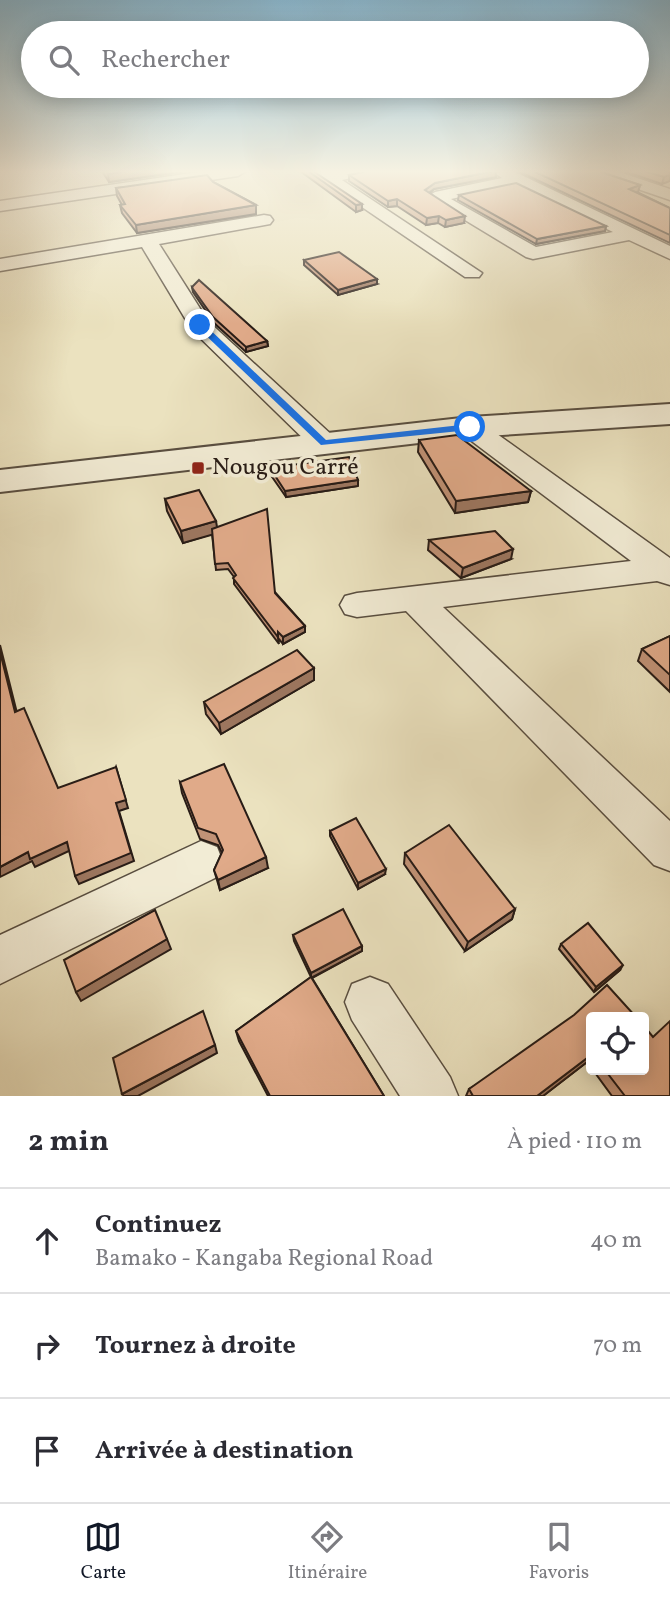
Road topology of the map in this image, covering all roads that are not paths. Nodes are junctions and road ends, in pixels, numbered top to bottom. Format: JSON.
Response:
{"nodes":[{"id":1,"x":251,"y":222,"type":"edge"},
{"id":2,"x":394,"y":222,"type":"edge"},
{"id":3,"x":479,"y":222,"type":"edge"},
{"id":4,"x":609,"y":222,"type":"edge"},
{"id":5,"x":634,"y":234,"type":"junction"},
{"id":6,"x":147,"y":240,"type":"junction"},
{"id":7,"x":670,"y":253,"type":"edge"},
{"id":8,"x":0,"y":265,"type":"edge"},
{"id":9,"x":472,"y":274,"type":"dead end"},
{"id":10,"x":670,"y":414,"type":"edge"},
{"id":11,"x":470,"y":427,"type":"junction"},
{"id":12,"x":324,"y":443,"type":"junction"},
{"id":13,"x":0,"y":481,"type":"edge"},
{"id":14,"x":667,"y":572,"type":"edge"},
{"id":15,"x":413,"y":598,"type":"junction"},
{"id":16,"x":357,"y":605,"type":"dead end"},
{"id":17,"x":670,"y":850,"type":"edge"},
{"id":18,"x":201,"y":862,"type":"dead end"},
{"id":19,"x":0,"y":960,"type":"edge"},
{"id":20,"x":370,"y":1002,"type":"dead end"},
{"id":21,"x":431,"y":1096,"type":"edge"}],
"edges":[{"from":1,"to":6,"type":"street"},
{"from":2,"to":9,"type":"street"},
{"from":3,"to":5,"type":"street"},
{"from":4,"to":5,"type":"street"},
{"from":5,"to":7,"type":"street"},
{"from":6,"to":8,"type":"street"},
{"from":6,"to":12,"type":"street"},
{"from":10,"to":11,"type":"street"},
{"from":11,"to":12,"type":"street"},
{"from":11,"to":14,"type":"street"},
{"from":12,"to":13,"type":"street"},
{"from":14,"to":15,"type":"street"},
{"from":15,"to":16,"type":"street"},
{"from":15,"to":17,"type":"street"},
{"from":18,"to":19,"type":"street"},
{"from":20,"to":21,"type":"street"}]}
